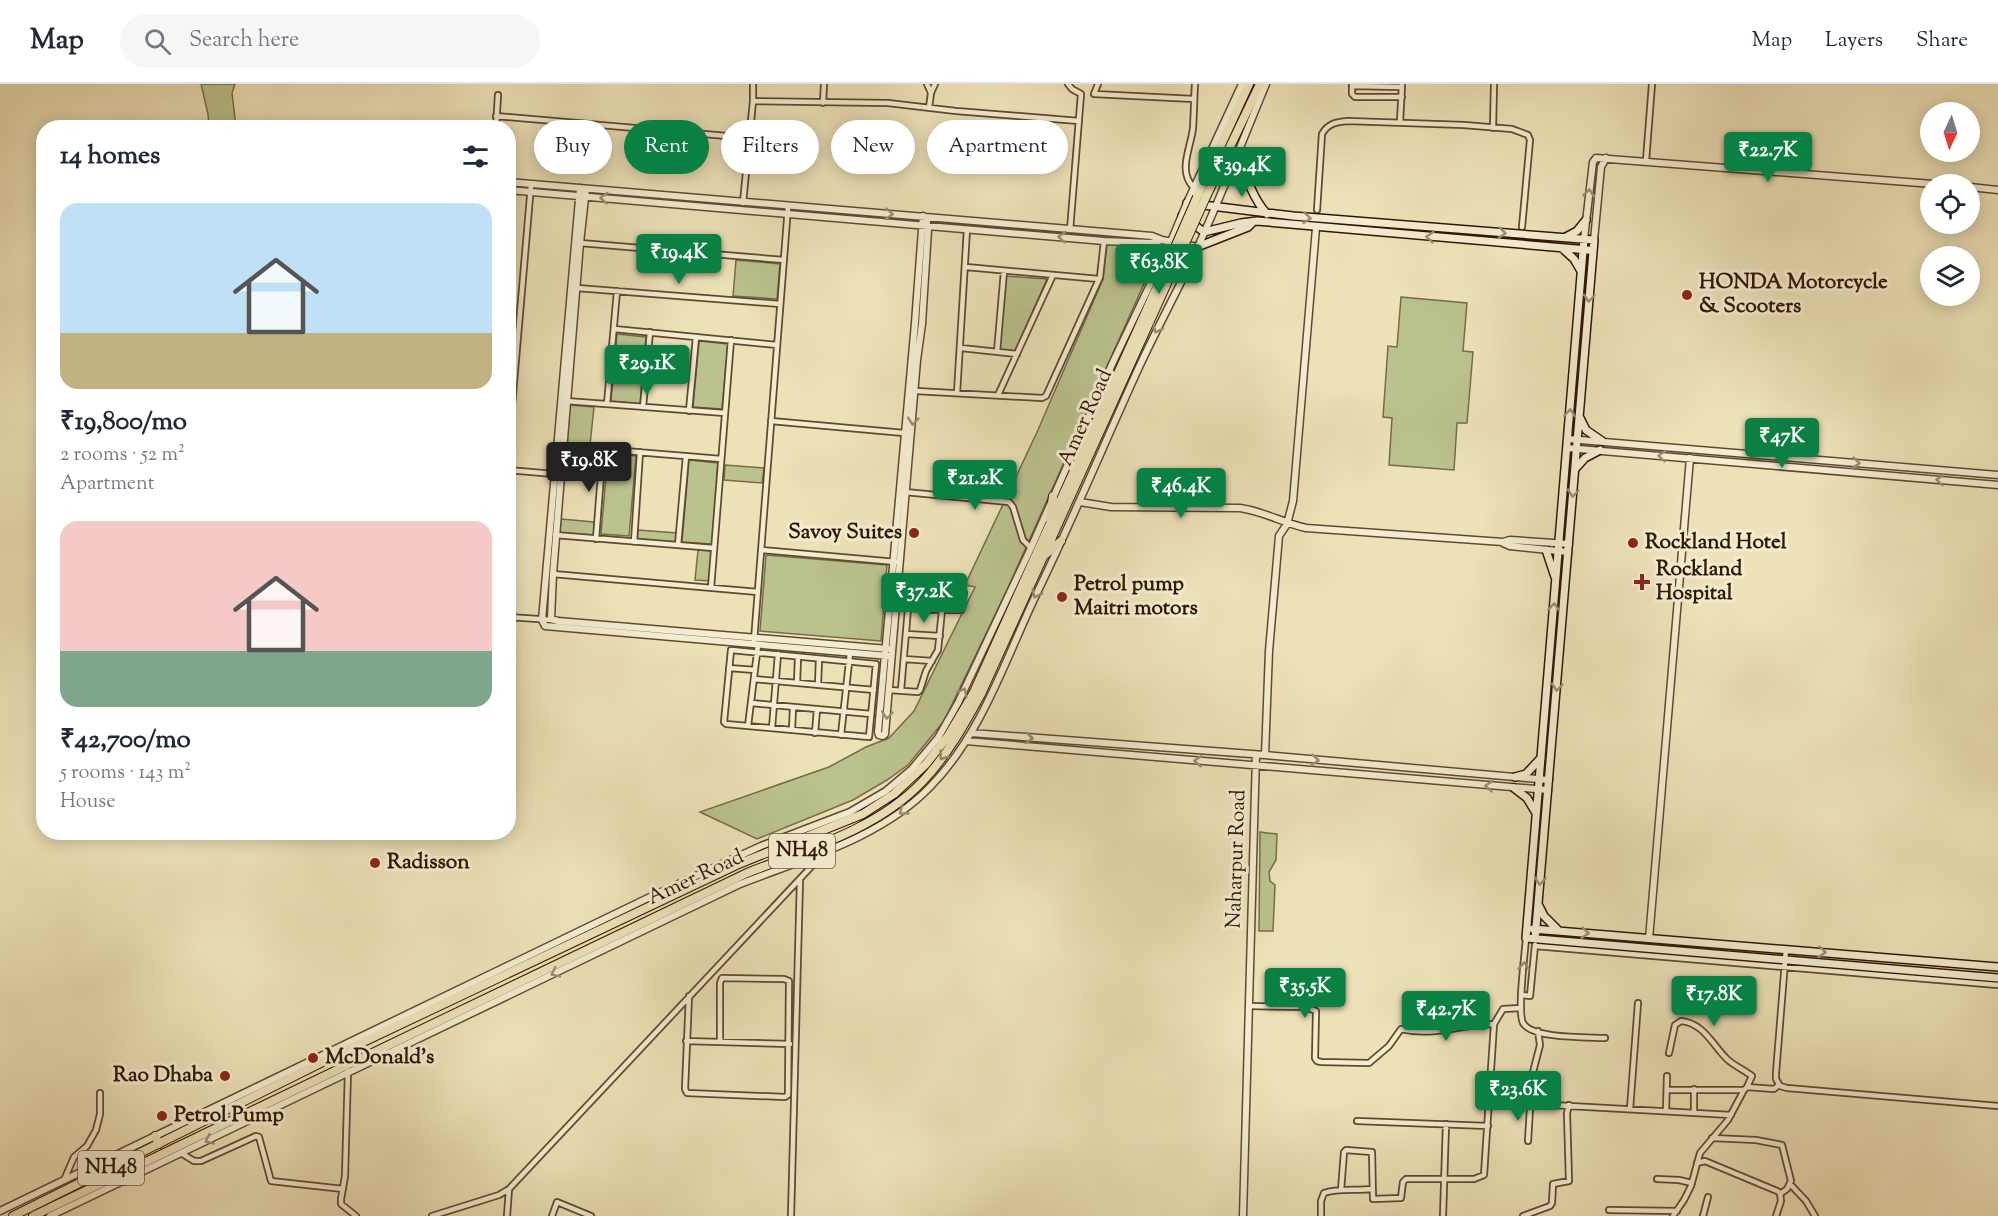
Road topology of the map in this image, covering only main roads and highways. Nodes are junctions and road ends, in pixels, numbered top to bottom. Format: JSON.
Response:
{"nodes":[{"id":1,"x":1249,"y":84,"type":"edge"},
{"id":2,"x":1260,"y":84,"type":"edge"},
{"id":3,"x":1238,"y":153,"type":"road end"},
{"id":4,"x":1201,"y":198,"type":"junction"},
{"id":5,"x":1187,"y":203,"type":"road end"},
{"id":6,"x":1267,"y":214,"type":"junction"},
{"id":7,"x":1182,"y":216,"type":"road end"},
{"id":8,"x":1586,"y":220,"type":"road end"},
{"id":9,"x":1253,"y":222,"type":"junction"},
{"id":10,"x":1523,"y":231,"type":"junction"},
{"id":11,"x":1563,"y":238,"type":"junction"},
{"id":12,"x":1584,"y":239,"type":"junction"},
{"id":13,"x":1524,"y":244,"type":"junction"},
{"id":14,"x":1176,"y":246,"type":"junction"},
{"id":15,"x":1197,"y":247,"type":"road end"},
{"id":16,"x":1561,"y":248,"type":"junction"},
{"id":17,"x":1584,"y":249,"type":"junction"},
{"id":18,"x":1593,"y":250,"type":"junction"},
{"id":19,"x":1582,"y":274,"type":"junction"},
{"id":20,"x":1580,"y":415,"type":"junction"},
{"id":21,"x":1602,"y":441,"type":"road end"},
{"id":22,"x":1599,"y":450,"type":"road end"},
{"id":23,"x":1575,"y":472,"type":"junction"},
{"id":24,"x":1053,"y":496,"type":"road end"},
{"id":25,"x":1048,"y":529,"type":"junction"},
{"id":26,"x":1061,"y":541,"type":"road end"},
{"id":27,"x":1546,"y":550,"type":"road end"},
{"id":28,"x":1044,"y":555,"type":"junction"},
{"id":29,"x":1557,"y":582,"type":"junction"},
{"id":30,"x":1542,"y":757,"type":"junction"},
{"id":31,"x":1515,"y":777,"type":"road end"},
{"id":32,"x":1514,"y":788,"type":"road end"},
{"id":33,"x":1537,"y":815,"type":"junction"},
{"id":34,"x":1538,"y":904,"type":"junction"},
{"id":35,"x":1527,"y":928,"type":"junction"},
{"id":36,"x":1536,"y":929,"type":"junction"},
{"id":37,"x":1560,"y":931,"type":"junction"},
{"id":38,"x":1535,"y":942,"type":"junction"},
{"id":39,"x":1998,"y":967,"type":"edge"},
{"id":40,"x":1998,"y":978,"type":"edge"},
{"id":41,"x":155,"y":1136,"type":"road end"},
{"id":42,"x":159,"y":1144,"type":"junction"},
{"id":43,"x":138,"y":1166,"type":"junction"},
{"id":44,"x":124,"y":1180,"type":"road end"},
{"id":45,"x":13,"y":1216,"type":"edge"},
{"id":46,"x":33,"y":1216,"type":"edge"}],
"edges":[{"from":1,"to":4,"type":"highway","name":"Amer Road","number":"NH48"},
{"from":2,"to":4,"type":"highway","name":"Amer Road","number":"NH48"},
{"from":3,"to":6,"type":"main road"},
{"from":4,"to":14,"type":"highway","name":"Amer Road","number":"NH48","bridge":true},
{"from":5,"to":6,"type":"main road"},
{"from":6,"to":10,"type":"main road","one_way":true},
{"from":7,"to":9,"type":"main road"},
{"from":8,"to":11,"type":"main road"},
{"from":13,"to":9,"type":"main road","one_way":true},
{"from":9,"to":15,"type":"main road"},
{"from":10,"to":11,"type":"main road"},
{"from":10,"to":13,"type":"main road"},
{"from":11,"to":12,"type":"main road"},
{"from":12,"to":17,"type":"main road"},
{"from":12,"to":18,"type":"main road"},
{"from":13,"to":16,"type":"main road"},
{"from":14,"to":25,"type":"highway","name":"Amer Road","number":"NH48"},
{"from":14,"to":28,"type":"highway","name":"Amer Road","number":"NH48"},
{"from":16,"to":17,"type":"main road"},
{"from":16,"to":19,"type":"main road"},
{"from":17,"to":18,"type":"main road"},
{"from":17,"to":19,"type":"main road"},
{"from":18,"to":20,"type":"main road","one_way":true},
{"from":29,"to":19,"type":"main road","one_way":true},
{"from":20,"to":21,"type":"main road"},
{"from":20,"to":23,"type":"main road"},
{"from":22,"to":23,"type":"main road"},
{"from":23,"to":34,"type":"main road","one_way":true},
{"from":24,"to":25,"type":"highway"},
{"from":25,"to":42,"type":"highway","name":"Amer Road","number":"NH48"},
{"from":26,"to":28,"type":"highway"},
{"from":27,"to":29,"type":"main road"},
{"from":28,"to":43,"type":"highway","name":"Amer Road","number":"NH48","one_way":true},
{"from":30,"to":29,"type":"main road","one_way":true},
{"from":30,"to":31,"type":"main road"},
{"from":30,"to":33,"type":"main road"},
{"from":32,"to":33,"type":"main road"},
{"from":33,"to":35,"type":"main road"},
{"from":34,"to":36,"type":"main road"},
{"from":34,"to":37,"type":"main road"},
{"from":35,"to":36,"type":"main road"},
{"from":35,"to":38,"type":"main road"},
{"from":36,"to":37,"type":"main road"},
{"from":36,"to":38,"type":"main road"},
{"from":37,"to":39,"type":"main road","one_way":true},
{"from":38,"to":40,"type":"main road"},
{"from":41,"to":42,"type":"highway"},
{"from":42,"to":45,"type":"highway","number":"NH48"},
{"from":43,"to":44,"type":"highway"},
{"from":43,"to":46,"type":"highway","number":"NH48"}]}
